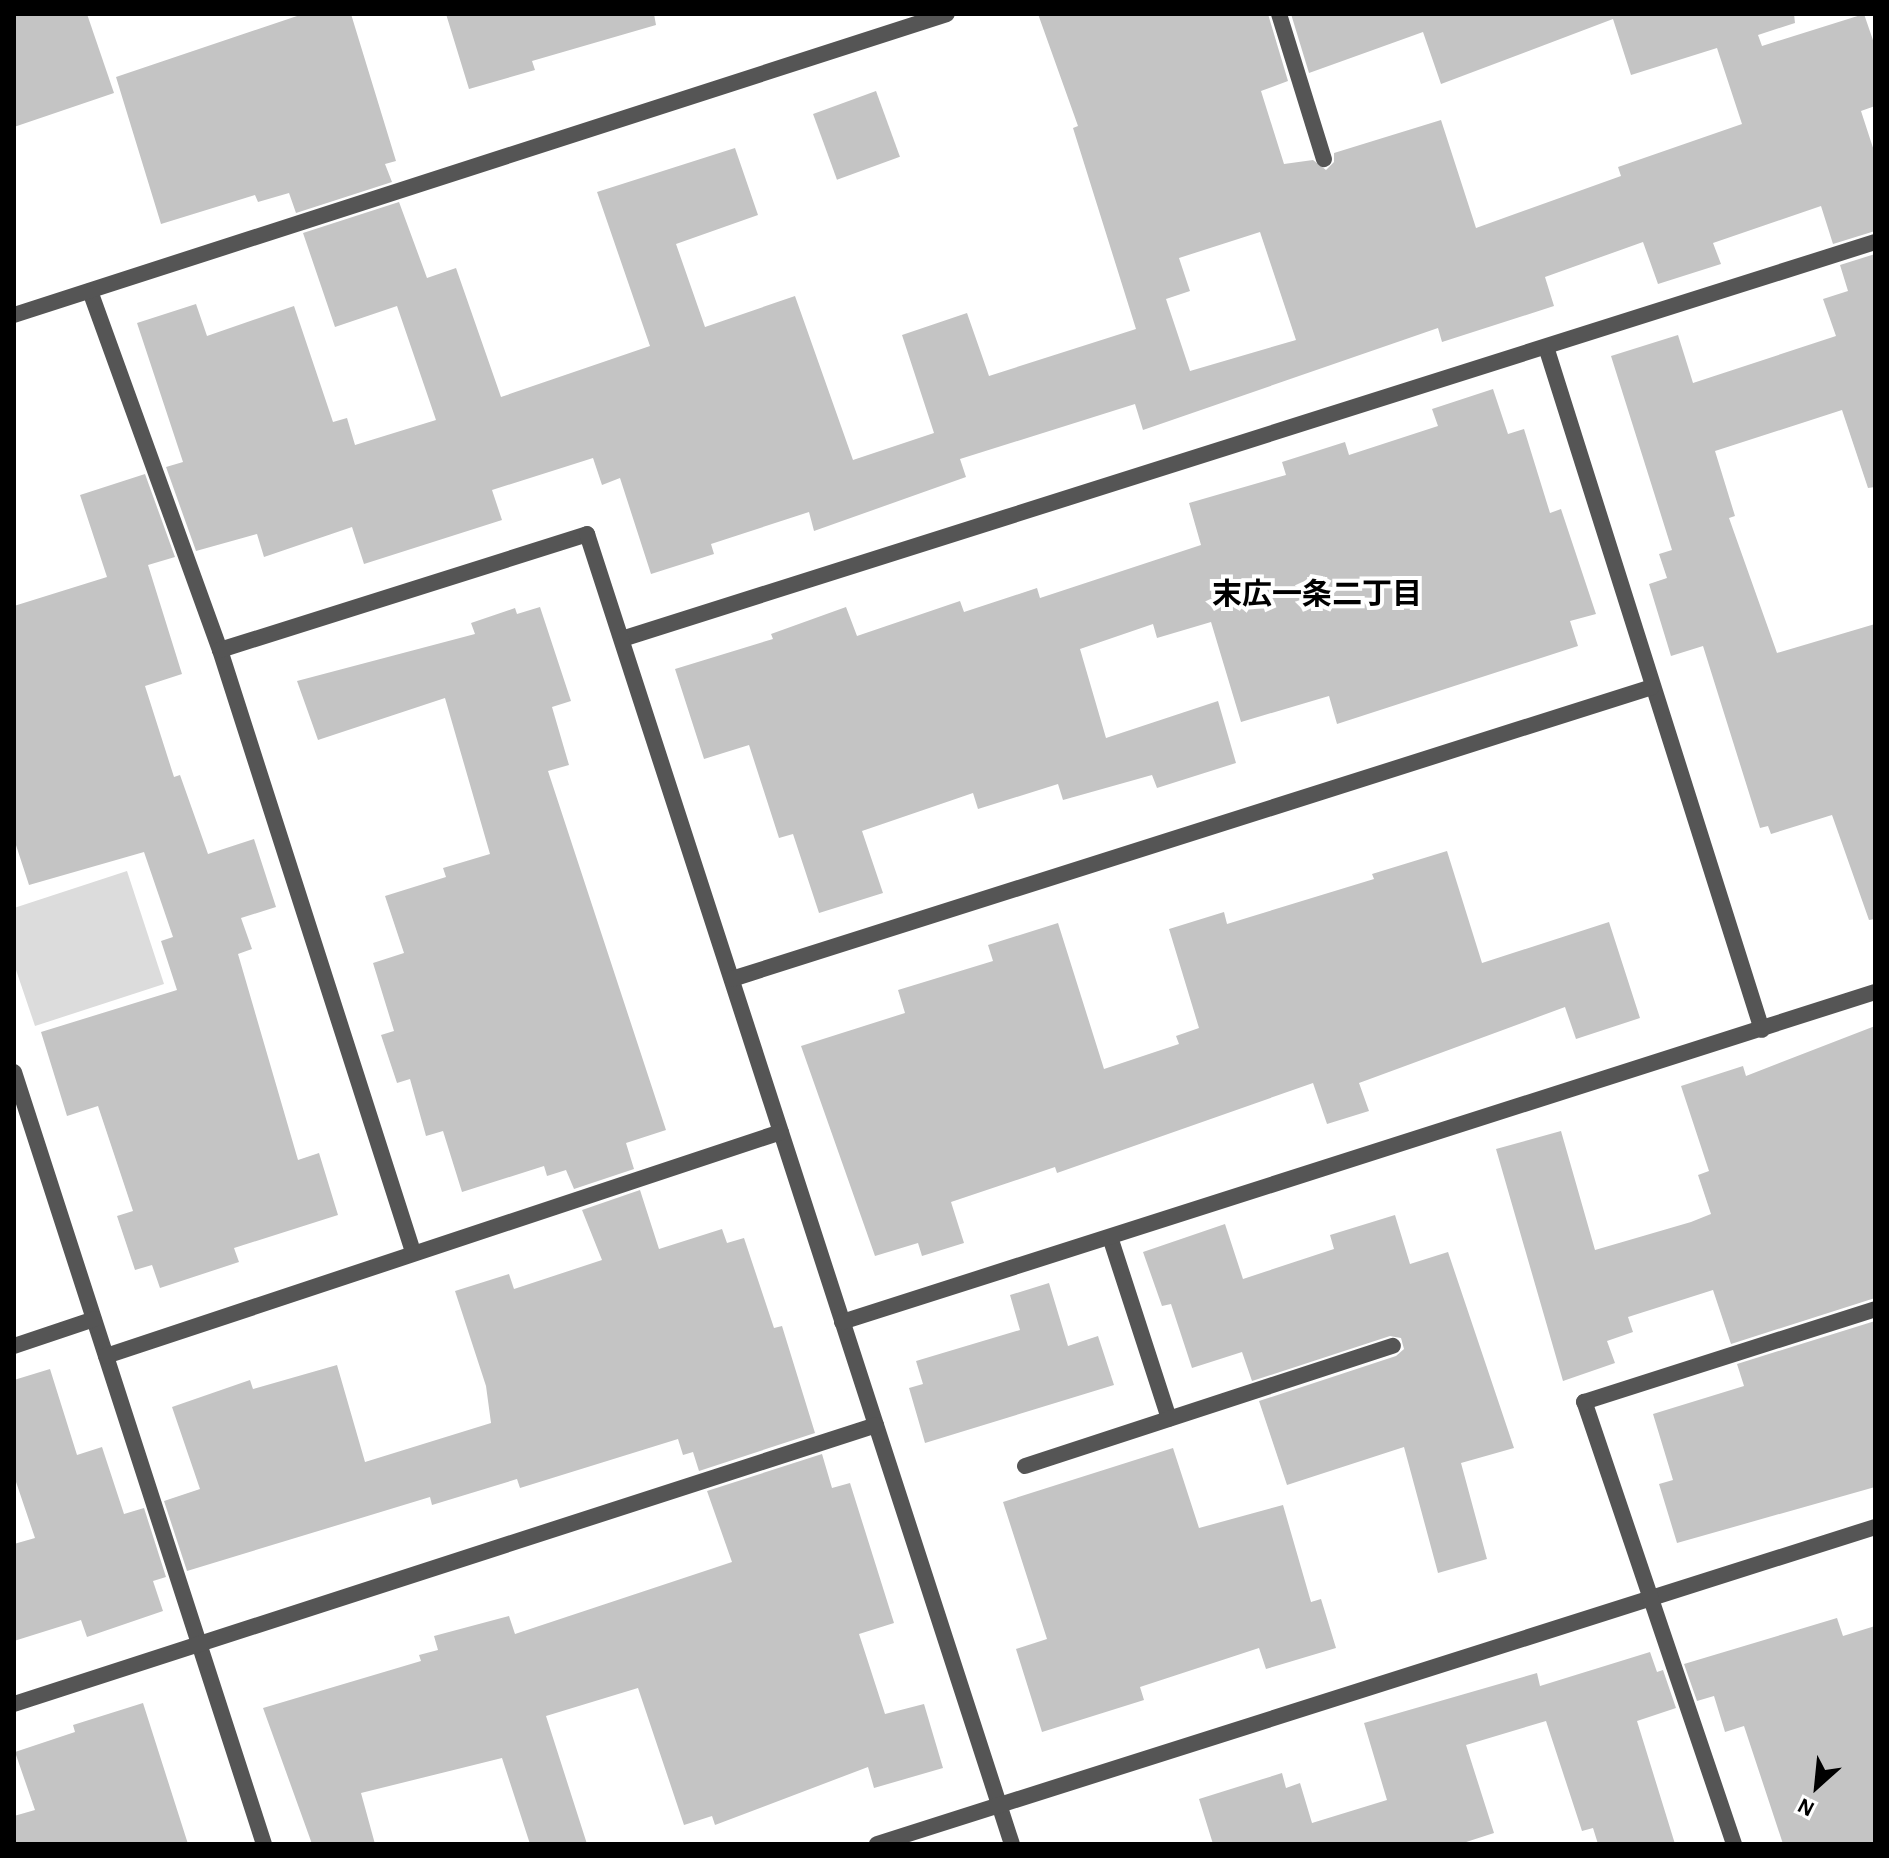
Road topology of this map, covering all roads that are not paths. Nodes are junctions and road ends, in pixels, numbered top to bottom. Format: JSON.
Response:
{"nodes":[{"id":1,"x":947,"y":14,"type":"edge"},
{"id":2,"x":1279,"y":14,"type":"edge"},
{"id":3,"x":1324,"y":159,"type":"dead end"},
{"id":4,"x":1875,"y":242,"type":"edge"},
{"id":5,"x":90,"y":291,"type":"junction"},
{"id":6,"x":14,"y":315,"type":"edge"},
{"id":7,"x":1547,"y":350,"type":"junction"},
{"id":8,"x":622,"y":639,"type":"junction"},
{"id":9,"x":220,"y":650,"type":"junction"},
{"id":10,"x":1652,"y":687,"type":"junction"},
{"id":11,"x":732,"y":979,"type":"junction"},
{"id":12,"x":1875,"y":992,"type":"edge"},
{"id":13,"x":1762,"y":1030,"type":"junction"},
{"id":14,"x":14,"y":1072,"type":"edge"},
{"id":15,"x":781,"y":1132,"type":"junction"},
{"id":16,"x":1110,"y":1237,"type":"junction"},
{"id":17,"x":413,"y":1252,"type":"junction"},
{"id":18,"x":1875,"y":1309,"type":"edge"},
{"id":19,"x":94,"y":1319,"type":"junction"},
{"id":20,"x":842,"y":1322,"type":"junction"},
{"id":21,"x":14,"y":1346,"type":"edge"},
{"id":22,"x":1393,"y":1346,"type":"dead end"},
{"id":23,"x":106,"y":1356,"type":"junction"},
{"id":24,"x":1169,"y":1419,"type":"junction"},
{"id":25,"x":876,"y":1425,"type":"junction"},
{"id":26,"x":1025,"y":1466,"type":"dead end"},
{"id":27,"x":1875,"y":1527,"type":"edge"},
{"id":28,"x":1653,"y":1597,"type":"junction"},
{"id":29,"x":200,"y":1646,"type":"junction"},
{"id":30,"x":14,"y":1704,"type":"edge"},
{"id":31,"x":999,"y":1805,"type":"junction"},
{"id":32,"x":264,"y":1844,"type":"edge"},
{"id":33,"x":877,"y":1844,"type":"edge"},
{"id":34,"x":1012,"y":1844,"type":"edge"},
{"id":35,"x":1734,"y":1844,"type":"edge"}],
"edges":[{"from":1,"to":5,"type":"street"},
{"from":2,"to":3,"type":"street"},
{"from":4,"to":7,"type":"street"},
{"from":5,"to":6,"type":"street"},
{"from":5,"to":9,"type":"street"},
{"from":7,"to":8,"type":"street"},
{"from":7,"to":10,"type":"street"},
{"from":8,"to":9,"type":"street"},
{"from":8,"to":11,"type":"street"},
{"from":9,"to":17,"type":"street"},
{"from":10,"to":11,"type":"street"},
{"from":10,"to":13,"type":"street"},
{"from":11,"to":15,"type":"street"},
{"from":12,"to":13,"type":"street"},
{"from":13,"to":16,"type":"street"},
{"from":14,"to":19,"type":"street"},
{"from":15,"to":17,"type":"street"},
{"from":15,"to":20,"type":"street"},
{"from":16,"to":20,"type":"street"},
{"from":16,"to":24,"type":"street"},
{"from":17,"to":23,"type":"street"},
{"from":18,"to":28,"type":"street"},
{"from":19,"to":21,"type":"street"},
{"from":19,"to":23,"type":"street"},
{"from":20,"to":25,"type":"street"},
{"from":22,"to":24,"type":"street"},
{"from":23,"to":29,"type":"street"},
{"from":24,"to":26,"type":"street"},
{"from":25,"to":29,"type":"street"},
{"from":25,"to":31,"type":"street"},
{"from":27,"to":28,"type":"street"},
{"from":28,"to":31,"type":"street"},
{"from":28,"to":35,"type":"street"},
{"from":29,"to":30,"type":"street"},
{"from":29,"to":32,"type":"street"},
{"from":31,"to":33,"type":"street"},
{"from":31,"to":34,"type":"street"}]}
